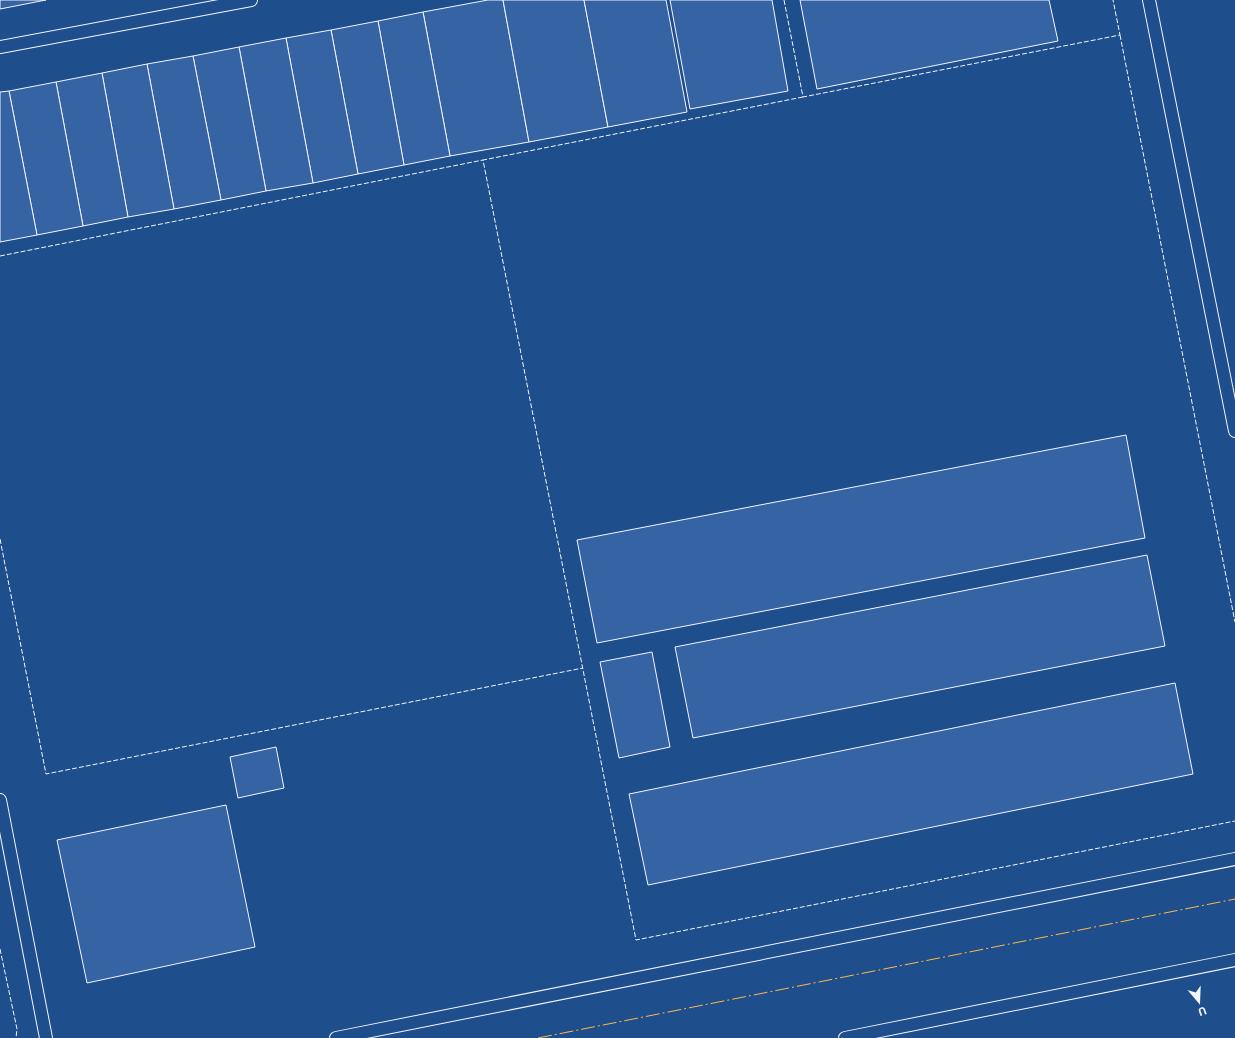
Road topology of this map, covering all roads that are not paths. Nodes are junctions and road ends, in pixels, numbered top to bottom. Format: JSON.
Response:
{"nodes":[{"id":1,"x":251,"y":0,"type":"edge"},
{"id":2,"x":1149,"y":0,"type":"edge"},
{"id":3,"x":0,"y":47,"type":"edge"},
{"id":4,"x":1235,"y":431,"type":"edge"},
{"id":5,"x":0,"y":800,"type":"edge"},
{"id":6,"x":1235,"y":859,"type":"edge"},
{"id":7,"x":1235,"y":960,"type":"edge"},
{"id":8,"x":46,"y":1038,"type":"edge"},
{"id":9,"x":336,"y":1038,"type":"edge"},
{"id":10,"x":845,"y":1038,"type":"edge"}],
"edges":[{"from":1,"to":3,"type":"lane"},
{"from":2,"to":4,"type":"lane"},
{"from":5,"to":8,"type":"lane"},
{"from":6,"to":9,"type":"lane"},
{"from":7,"to":10,"type":"lane"}]}
